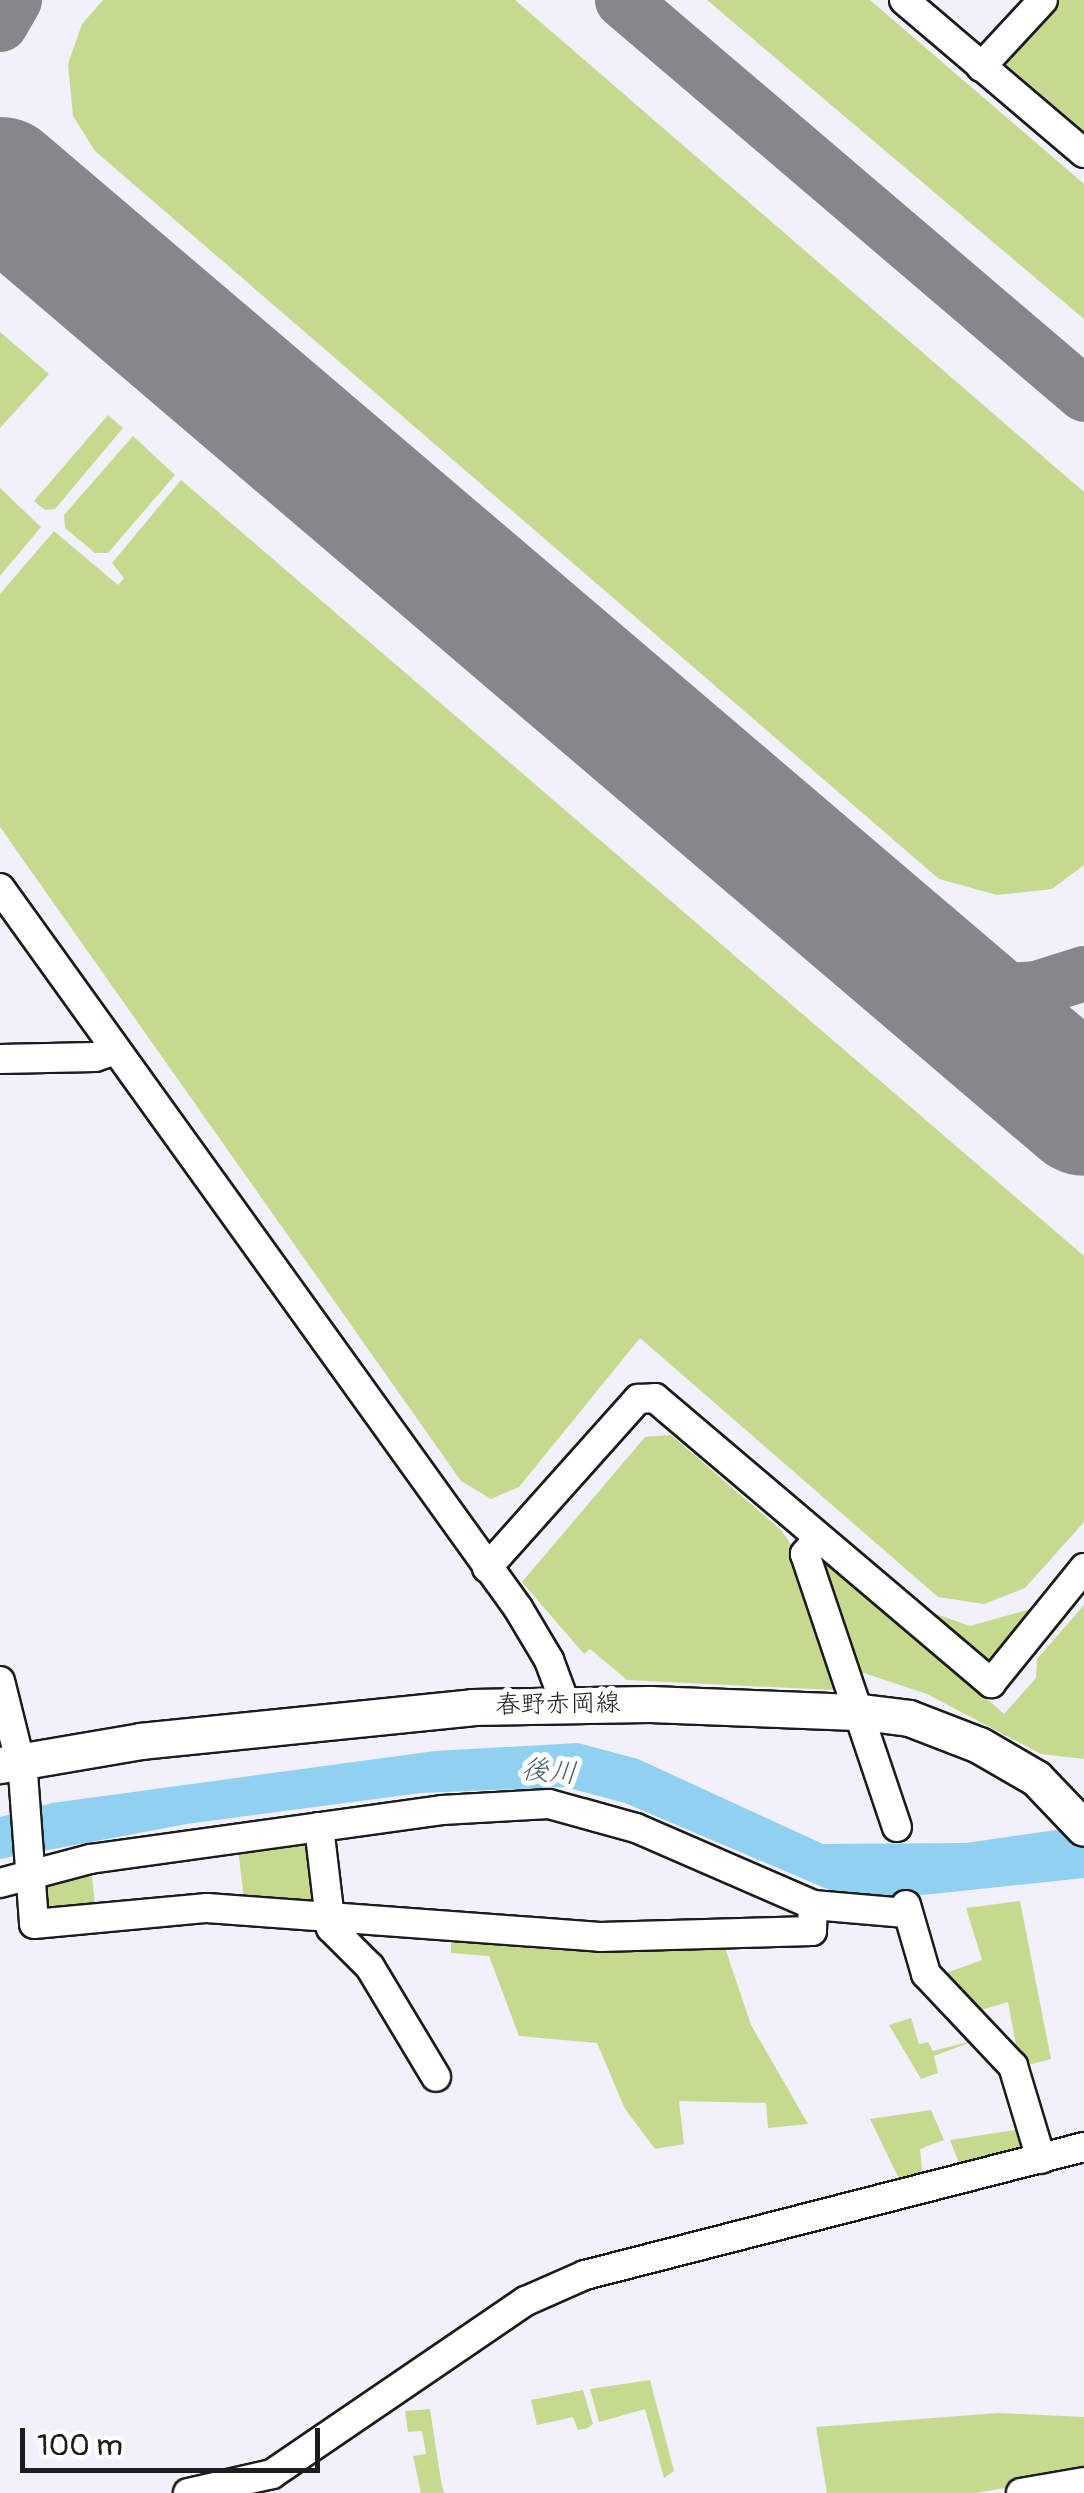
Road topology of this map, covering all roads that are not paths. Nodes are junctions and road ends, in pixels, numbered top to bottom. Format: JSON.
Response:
{"nodes":[{"id":1,"x":904,"y":0,"type":"edge"},
{"id":2,"x":1043,"y":0,"type":"edge"},
{"id":3,"x":981,"y":66,"type":"junction"},
{"id":4,"x":1084,"y":152,"type":"edge"},
{"id":5,"x":0,"y":888,"type":"edge"},
{"id":6,"x":115,"y":1050,"type":"junction"},
{"id":7,"x":0,"y":1059,"type":"edge"},
{"id":8,"x":818,"y":1539,"type":"junction"},
{"id":9,"x":487,"y":1568,"type":"junction"},
{"id":10,"x":1084,"y":1568,"type":"edge"},
{"id":11,"x":0,"y":1681,"type":"edge"},
{"id":12,"x":565,"y":1703,"type":"junction"},
{"id":13,"x":862,"y":1712,"type":"junction"},
{"id":14,"x":15,"y":1773,"type":"edge"},
{"id":15,"x":1079,"y":1822,"type":"edge"},
{"id":16,"x":319,"y":1827,"type":"junction"},
{"id":17,"x":897,"y":1827,"type":"dead end"},
{"id":18,"x":30,"y":1876,"type":"junction"},
{"id":19,"x":0,"y":1883,"type":"edge"},
{"id":20,"x":813,"y":1905,"type":"junction"},
{"id":21,"x":326,"y":1915,"type":"junction"},
{"id":22,"x":436,"y":2077,"type":"dead end"},
{"id":23,"x":1084,"y":2147,"type":"edge"},
{"id":24,"x":1041,"y":2159,"type":"junction"},
{"id":25,"x":1084,"y":2482,"type":"edge"},
{"id":26,"x":188,"y":2493,"type":"edge"},
{"id":27,"x":1021,"y":2493,"type":"edge"}],
"edges":[{"from":1,"to":3,"type":"street"},
{"from":2,"to":3,"type":"street"},
{"from":3,"to":4,"type":"street"},
{"from":5,"to":6,"type":"street"},
{"from":6,"to":7,"type":"street"},
{"from":6,"to":9,"type":"street"},
{"from":8,"to":9,"type":"street"},
{"from":8,"to":10,"type":"street"},
{"from":8,"to":13,"type":"street"},
{"from":9,"to":12,"type":"street"},
{"from":11,"to":14,"type":"street"},
{"from":12,"to":13,"type":"main road","name":"春野赤岡線"},
{"from":12,"to":14,"type":"main road","name":"春野赤岡線"},
{"from":13,"to":15,"type":"main road","name":"春野赤岡線"},
{"from":13,"to":17,"type":"street"},
{"from":14,"to":18,"type":"street"},
{"from":16,"to":18,"type":"street"},
{"from":16,"to":20,"type":"street"},
{"from":16,"to":21,"type":"street"},
{"from":18,"to":19,"type":"street"},
{"from":18,"to":21,"type":"street"},
{"from":20,"to":21,"type":"street"},
{"from":20,"to":24,"type":"street"},
{"from":21,"to":22,"type":"street"},
{"from":23,"to":24,"type":"street"},
{"from":24,"to":26,"type":"street"},
{"from":25,"to":27,"type":"street"}]}
